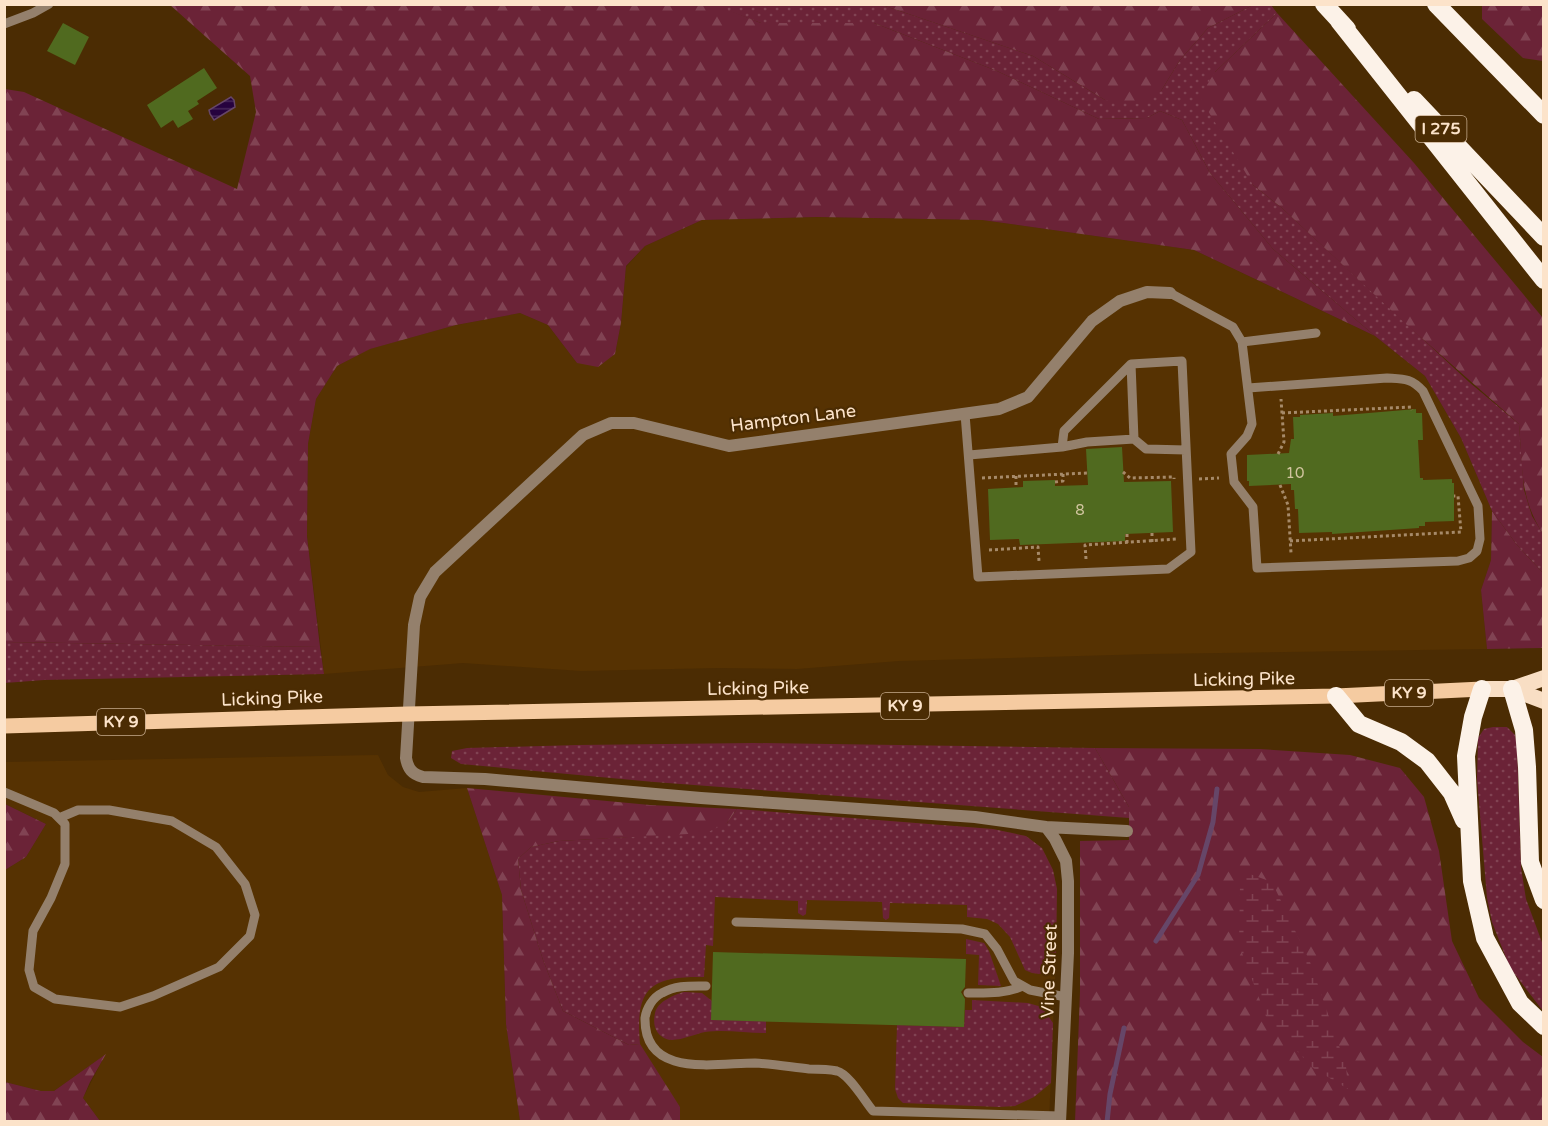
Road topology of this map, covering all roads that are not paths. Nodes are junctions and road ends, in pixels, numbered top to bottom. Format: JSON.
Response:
{"nodes":[{"id":1,"x":49,"y":4,"type":"edge"},
{"id":2,"x":1324,"y":4,"type":"edge"},
{"id":3,"x":1436,"y":4,"type":"edge"},
{"id":4,"x":1339,"y":21,"type":"junction"},
{"id":5,"x":4,"y":24,"type":"edge"},
{"id":6,"x":1544,"y":115,"type":"edge"},
{"id":7,"x":1544,"y":237,"type":"edge"},
{"id":8,"x":1544,"y":280,"type":"edge"},
{"id":9,"x":1170,"y":293,"type":"joint"},
{"id":10,"x":1316,"y":333,"type":"dead end"},
{"id":11,"x":1242,"y":342,"type":"junction"},
{"id":12,"x":1131,"y":364,"type":"junction"},
{"id":13,"x":1248,"y":388,"type":"junction"},
{"id":14,"x":965,"y":414,"type":"junction"},
{"id":15,"x":1134,"y":439,"type":"junction"},
{"id":16,"x":1062,"y":447,"type":"junction"},
{"id":17,"x":1186,"y":450,"type":"junction"},
{"id":18,"x":969,"y":455,"type":"junction"},
{"id":19,"x":1544,"y":678,"type":"edge"},
{"id":20,"x":1482,"y":689,"type":"junction"},
{"id":21,"x":1512,"y":689,"type":"junction"},
{"id":22,"x":1336,"y":696,"type":"junction"},
{"id":23,"x":1544,"y":701,"type":"edge"},
{"id":24,"x":408,"y":714,"type":"junction"},
{"id":25,"x":4,"y":726,"type":"edge"},
{"id":26,"x":4,"y":792,"type":"edge"},
{"id":27,"x":59,"y":818,"type":"junction"},
{"id":28,"x":1046,"y":827,"type":"junction"},
{"id":29,"x":1127,"y":831,"type":"dead end"},
{"id":30,"x":1469,"y":835,"type":"junction"},
{"id":31,"x":1544,"y":853,"type":"edge"},
{"id":32,"x":1535,"y":875,"type":"junction"},
{"id":33,"x":1544,"y":900,"type":"edge"},
{"id":34,"x":736,"y":922,"type":"dead end"},
{"id":35,"x":706,"y":986,"type":"dead end"},
{"id":36,"x":1023,"y":986,"type":"junction"},
{"id":37,"x":968,"y":993,"type":"dead end"},
{"id":38,"x":1066,"y":997,"type":"junction"},
{"id":39,"x":1544,"y":1026,"type":"edge"},
{"id":40,"x":1060,"y":1119,"type":"edge"}],
"edges":[{"from":1,"to":5,"type":"lane"},
{"from":2,"to":4,"type":"highway","number":"I 275"},
{"from":3,"to":6,"type":"highway"},
{"from":4,"to":7,"type":"highway","number":"I 275"},
{"from":4,"to":8,"type":"highway"},
{"from":9,"to":11,"type":"lane"},
{"from":9,"to":14,"type":"street","name":"Hampton Lane"},
{"from":10,"to":11,"type":"lane"},
{"from":11,"to":13,"type":"lane"},
{"from":12,"to":15,"type":"lane"},
{"from":12,"to":16,"type":"lane"},
{"from":12,"to":17,"type":"lane"},
{"from":13,"to":13,"type":"lane"},
{"from":14,"to":18,"type":"lane"},
{"from":14,"to":24,"type":"street","name":"Hampton Lane"},
{"from":15,"to":16,"type":"lane"},
{"from":15,"to":17,"type":"lane"},
{"from":16,"to":18,"type":"lane"},
{"from":17,"to":18,"type":"lane"},
{"from":19,"to":21,"type":"highway","name":"Licking Pike","number":"KY 9"},
{"from":20,"to":21,"type":"highway","name":"Licking Pike","number":"KY 9"},
{"from":20,"to":22,"type":"main road","name":"Licking Pike","number":"KY 9"},
{"from":20,"to":30,"type":"highway"},
{"from":21,"to":23,"type":"highway","name":"Licking Pike","number":"KY 9"},
{"from":21,"to":32,"type":"highway"},
{"from":22,"to":24,"type":"main road","name":"Licking Pike","number":"KY 9"},
{"from":22,"to":30,"type":"highway"},
{"from":24,"to":25,"type":"main road","name":"Licking Pike","number":"KY 9"},
{"from":24,"to":28,"type":"street","name":"Hampton Lane"},
{"from":26,"to":27,"type":"lane"},
{"from":27,"to":27,"type":"lane"},
{"from":28,"to":29,"type":"street"},
{"from":28,"to":38,"type":"street","name":"Vine Street"},
{"from":30,"to":39,"type":"highway"},
{"from":31,"to":32,"type":"highway"},
{"from":32,"to":33,"type":"highway"},
{"from":34,"to":36,"type":"lane"},
{"from":35,"to":40,"type":"lane"},
{"from":36,"to":37,"type":"lane"},
{"from":36,"to":38,"type":"lane"},
{"from":38,"to":40,"type":"street","name":"Vine Street"}]}
